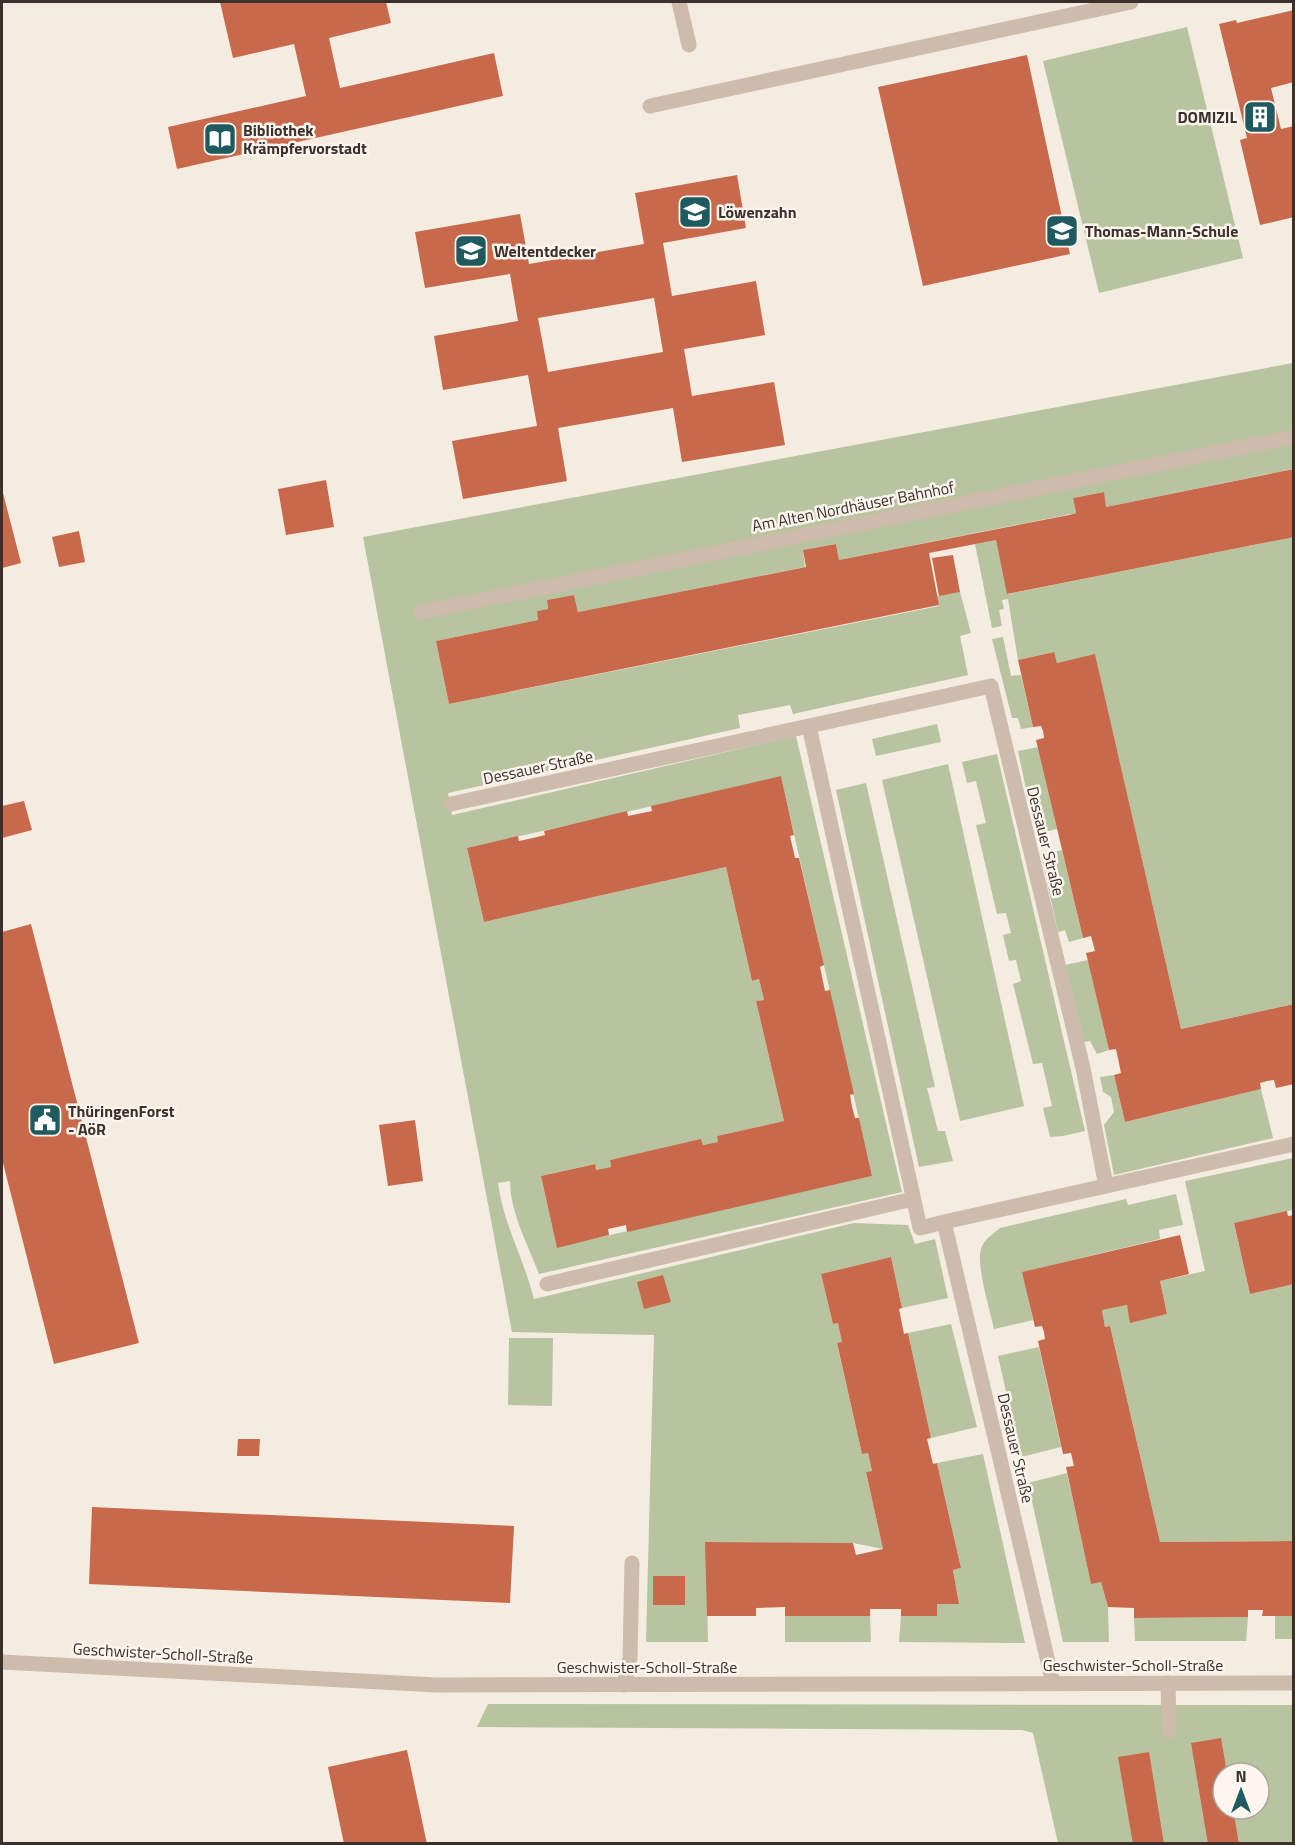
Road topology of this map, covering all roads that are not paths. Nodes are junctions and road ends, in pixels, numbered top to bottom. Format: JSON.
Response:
{"nodes":[{"id":1,"x":679,"y":2,"type":"edge"},
{"id":2,"x":1131,"y":2,"type":"edge"},
{"id":3,"x":689,"y":45,"type":"dead end"},
{"id":4,"x":650,"y":106,"type":"dead end"},
{"id":5,"x":1293,"y":437,"type":"edge"},
{"id":6,"x":421,"y":612,"type":"dead end"},
{"id":7,"x":809,"y":726,"type":"junction"},
{"id":8,"x":451,"y":804,"type":"dead end"},
{"id":9,"x":1293,"y":1144,"type":"edge"},
{"id":10,"x":1106,"y":1186,"type":"junction"},
{"id":11,"x":913,"y":1198,"type":"junction"},
{"id":12,"x":944,"y":1222,"type":"junction"},
{"id":13,"x":547,"y":1284,"type":"dead end"},
{"id":14,"x":632,"y":1563,"type":"dead end"},
{"id":15,"x":2,"y":1662,"type":"edge"},
{"id":16,"x":1053,"y":1683,"type":"junction"},
{"id":17,"x":1168,"y":1683,"type":"junction"},
{"id":18,"x":1293,"y":1683,"type":"edge"},
{"id":19,"x":624,"y":1685,"type":"junction"},
{"id":20,"x":1169,"y":1731,"type":"dead end"}],
"edges":[{"from":1,"to":3,"type":"street"},
{"from":2,"to":4,"type":"street"},
{"from":5,"to":6,"type":"street","name":"Am Alten Nordhäuser Bahnhof"},
{"from":7,"to":8,"type":"street","name":"Dessauer Straße"},
{"from":7,"to":10,"type":"street","name":"Dessauer Straße"},
{"from":7,"to":11,"type":"street"},
{"from":9,"to":10,"type":"street"},
{"from":10,"to":12,"type":"street"},
{"from":11,"to":12,"type":"street"},
{"from":11,"to":13,"type":"street"},
{"from":12,"to":16,"type":"street","name":"Dessauer Straße"},
{"from":14,"to":19,"type":"street"},
{"from":15,"to":19,"type":"street","name":"Geschwister-Scholl-Straße"},
{"from":16,"to":17,"type":"street","name":"Geschwister-Scholl-Straße"},
{"from":16,"to":19,"type":"street","name":"Geschwister-Scholl-Straße"},
{"from":17,"to":18,"type":"street","name":"Geschwister-Scholl-Straße"},
{"from":17,"to":20,"type":"street"}]}
